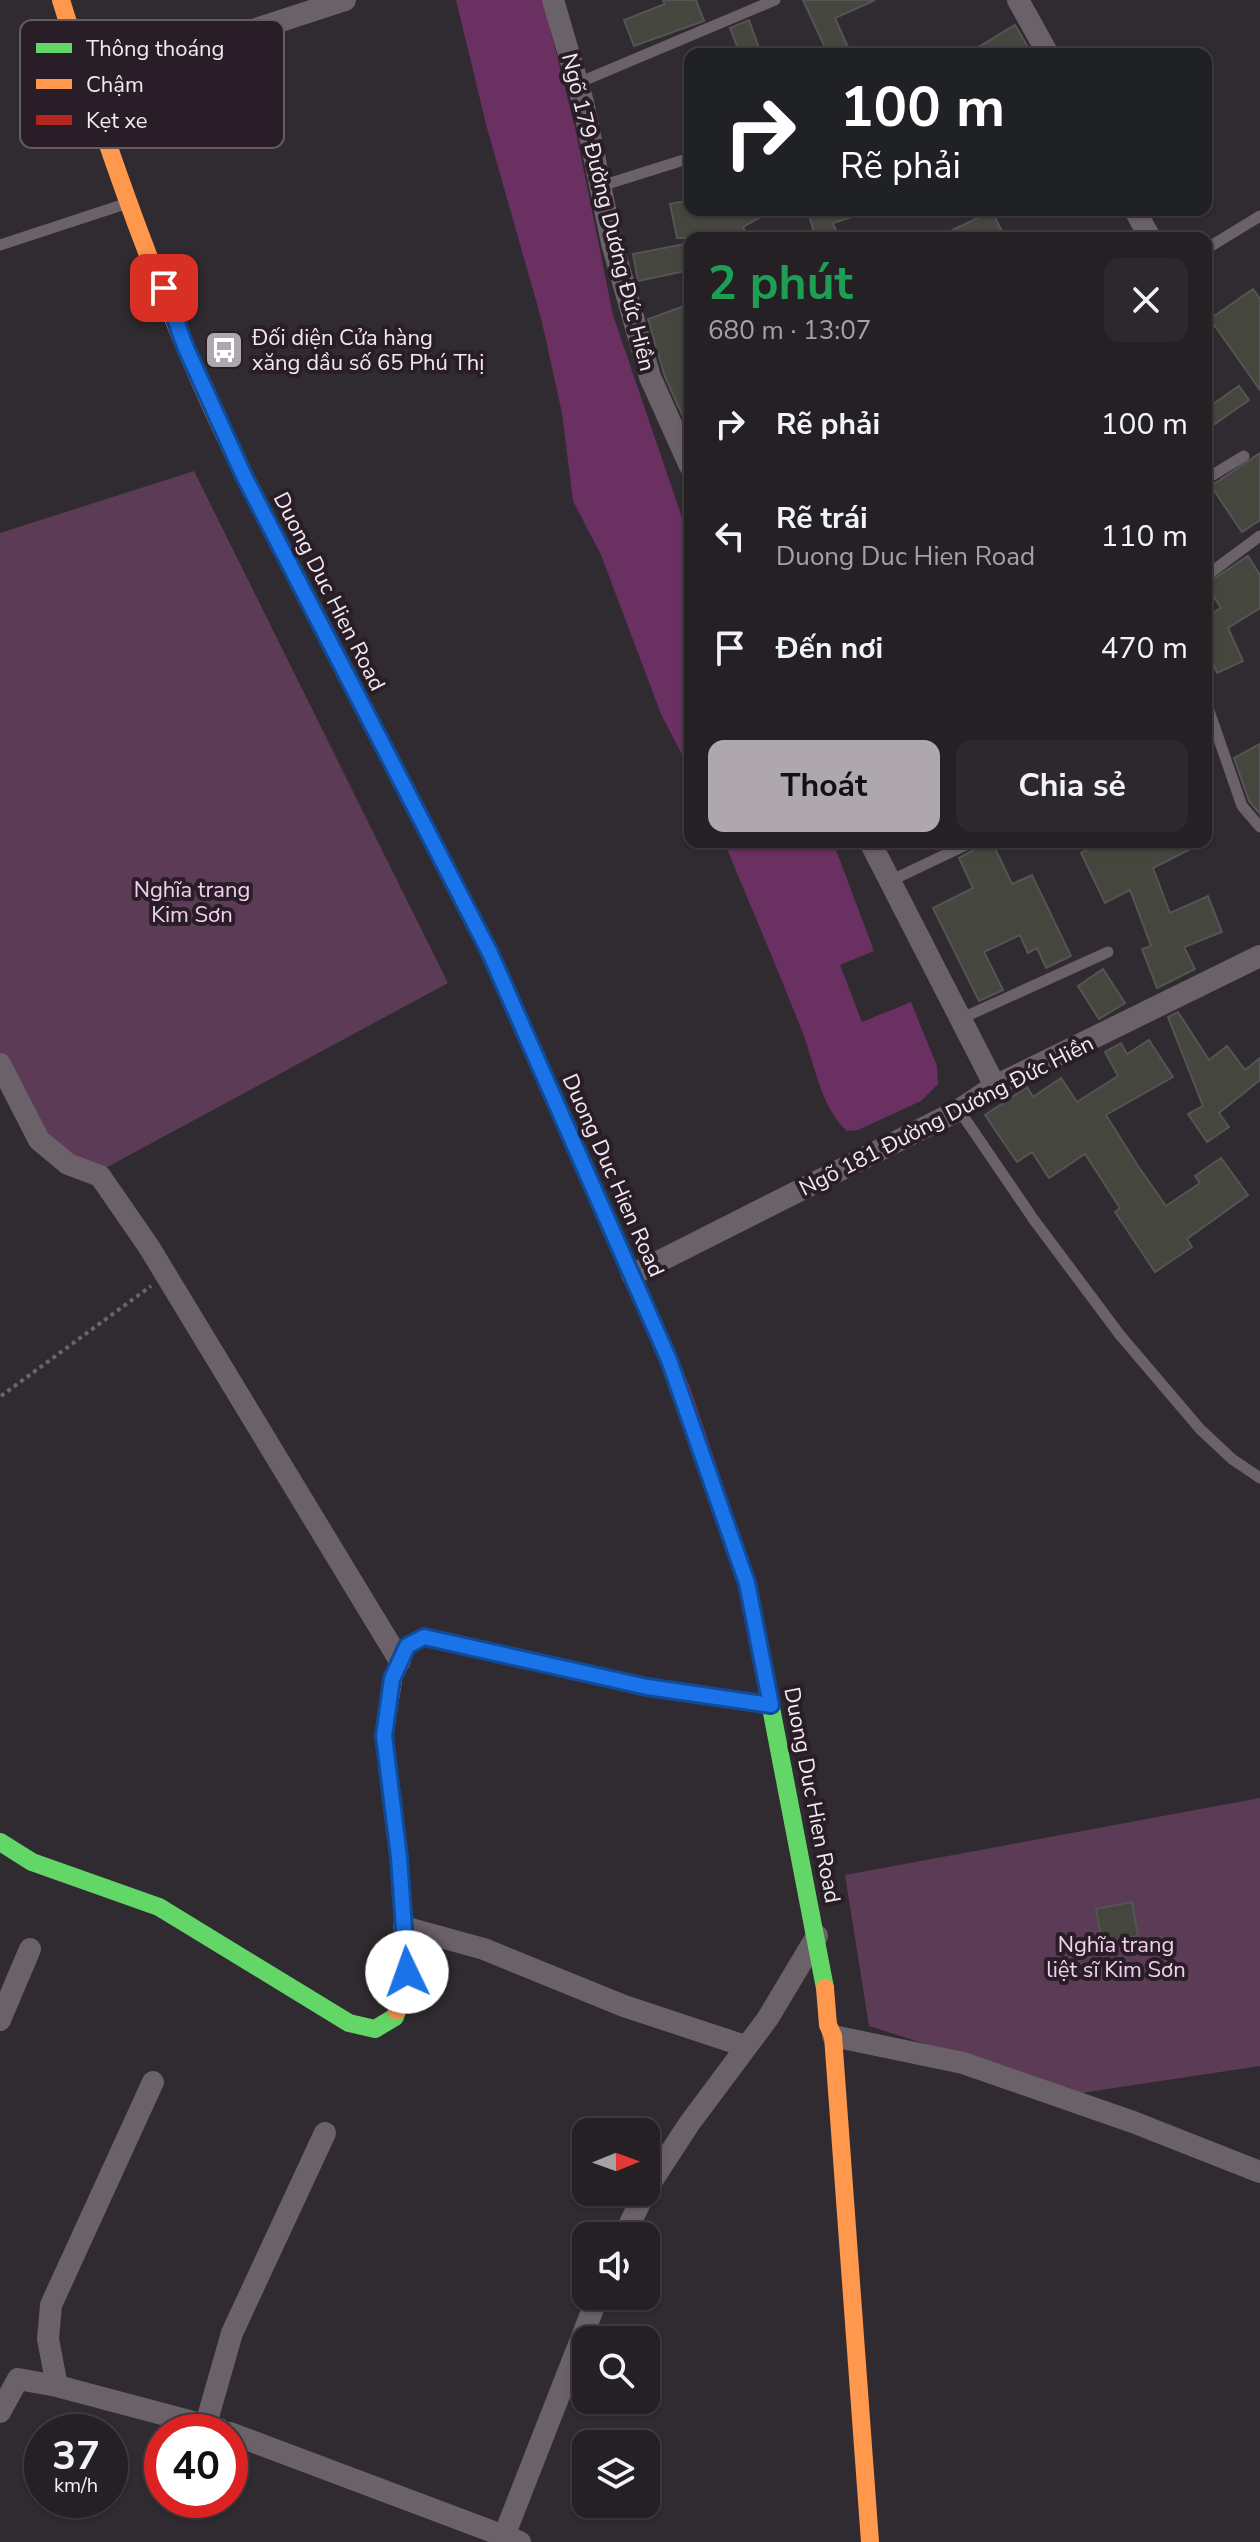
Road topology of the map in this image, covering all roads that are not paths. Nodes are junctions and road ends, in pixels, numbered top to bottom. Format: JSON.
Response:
{"nodes":[{"id":1,"x":61,"y":0,"type":"edge"},
{"id":2,"x":345,"y":0,"type":"edge"},
{"id":3,"x":553,"y":0,"type":"edge"},
{"id":4,"x":775,"y":0,"type":"edge"},
{"id":5,"x":1018,"y":0,"type":"edge"},
{"id":6,"x":67,"y":20,"type":"edge"},
{"id":7,"x":284,"y":20,"type":"edge"},
{"id":8,"x":1045,"y":48,"type":"edge"},
{"id":9,"x":578,"y":83,"type":"junction"},
{"id":10,"x":112,"y":148,"type":"edge"},
{"id":11,"x":684,"y":160,"type":"edge"},
{"id":12,"x":601,"y":186,"type":"junction"},
{"id":13,"x":133,"y":201,"type":"junction"},
{"id":14,"x":1260,"y":216,"type":"edge"},
{"id":15,"x":0,"y":245,"type":"edge"},
{"id":16,"x":1212,"y":245,"type":"edge"},
{"id":17,"x":684,"y":453,"type":"edge"},
{"id":18,"x":1244,"y":456,"type":"dead end"},
{"id":19,"x":1212,"y":475,"type":"edge"},
{"id":20,"x":1260,"y":536,"type":"edge"},
{"id":21,"x":1212,"y":572,"type":"edge"},
{"id":22,"x":1212,"y":719,"type":"edge"},
{"id":23,"x":1260,"y":827,"type":"edge"},
{"id":24,"x":873,"y":848,"type":"edge"},
{"id":25,"x":960,"y":848,"type":"edge"},
{"id":26,"x":888,"y":883,"type":"junction"},
{"id":27,"x":1108,"y":952,"type":"dead end"},
{"id":28,"x":1260,"y":956,"type":"edge"},
{"id":29,"x":959,"y":1019,"type":"junction"},
{"id":30,"x":0,"y":1064,"type":"edge"},
{"id":31,"x":995,"y":1086,"type":"junction"},
{"id":32,"x":959,"y":1110,"type":"junction"},
{"id":33,"x":632,"y":1275,"type":"junction"},
{"id":34,"x":1260,"y":1478,"type":"edge"},
{"id":35,"x":400,"y":1661,"type":"junction"},
{"id":36,"x":771,"y":1705,"type":"junction"},
{"id":37,"x":0,"y":1842,"type":"edge"},
{"id":38,"x":404,"y":1927,"type":"junction"},
{"id":39,"x":817,"y":1936,"type":"junction"},
{"id":40,"x":30,"y":1949,"type":"dead end"},
{"id":41,"x":0,"y":2020,"type":"edge"},
{"id":42,"x":833,"y":2036,"type":"junction"},
{"id":43,"x":745,"y":2046,"type":"junction"},
{"id":44,"x":153,"y":2082,"type":"dead end"},
{"id":45,"x":325,"y":2133,"type":"dead end"},
{"id":46,"x":660,"y":2170,"type":"edge"},
{"id":47,"x":1260,"y":2172,"type":"edge"},
{"id":48,"x":593,"y":2310,"type":"edge"},
{"id":49,"x":9,"y":2378,"type":"edge"},
{"id":50,"x":57,"y":2386,"type":"junction"},
{"id":51,"x":0,"y":2412,"type":"edge"},
{"id":52,"x":167,"y":2414,"type":"edge"},
{"id":53,"x":209,"y":2414,"type":"edge"},
{"id":54,"x":248,"y":2439,"type":"edge"},
{"id":55,"x":512,"y":2539,"type":"edge"},
{"id":56,"x":870,"y":2542,"type":"edge"}],
"edges":[{"from":1,"to":6,"type":"main road","name":"Duong Duc Hien Road"},
{"from":2,"to":7,"type":"street"},
{"from":3,"to":9,"type":"street","name":"Ngõ 179 Đường Dương Đức Hiền"},
{"from":4,"to":9,"type":"lane"},
{"from":5,"to":8,"type":"street"},
{"from":9,"to":12,"type":"street","name":"Ngõ 179 Đường Dương Đức Hiền"},
{"from":10,"to":13,"type":"main road","name":"Duong Duc Hien Road"},
{"from":11,"to":12,"type":"lane"},
{"from":12,"to":17,"type":"street","name":"Ngõ 179 Đường Dương Đức Hiền"},
{"from":13,"to":15,"type":"lane"},
{"from":13,"to":33,"type":"main road","name":"Duong Duc Hien Road"},
{"from":14,"to":16,"type":"lane"},
{"from":18,"to":19,"type":"lane"},
{"from":20,"to":21,"type":"lane"},
{"from":22,"to":23,"type":"lane"},
{"from":24,"to":26,"type":"street"},
{"from":25,"to":26,"type":"lane"},
{"from":26,"to":29,"type":"street"},
{"from":27,"to":29,"type":"lane"},
{"from":28,"to":31,"type":"street","name":"Ngõ 181 Đường Dương Đức Hiền"},
{"from":29,"to":31,"type":"street"},
{"from":30,"to":35,"type":"street"},
{"from":31,"to":32,"type":"street","name":"Ngõ 181 Đường Dương Đức Hiền"},
{"from":32,"to":33,"type":"street","name":"Ngõ 181 Đường Dương Đức Hiền"},
{"from":32,"to":34,"type":"lane"},
{"from":33,"to":36,"type":"main road","name":"Duong Duc Hien Road"},
{"from":35,"to":36,"type":"main road"},
{"from":35,"to":38,"type":"main road"},
{"from":36,"to":39,"type":"main road","name":"Duong Duc Hien Road"},
{"from":37,"to":38,"type":"main road"},
{"from":38,"to":43,"type":"street"},
{"from":39,"to":42,"type":"main road","name":"Duong Duc Hien Road"},
{"from":39,"to":43,"type":"street"},
{"from":40,"to":41,"type":"street"},
{"from":42,"to":47,"type":"street"},
{"from":42,"to":56,"type":"main road","name":"Duong Duc Hien Road"},
{"from":43,"to":46,"type":"street"},
{"from":44,"to":50,"type":"street"},
{"from":45,"to":53,"type":"street"},
{"from":48,"to":55,"type":"street"},
{"from":49,"to":50,"type":"street"},
{"from":49,"to":51,"type":"street"},
{"from":50,"to":52,"type":"street"},
{"from":54,"to":55,"type":"street"}]}
